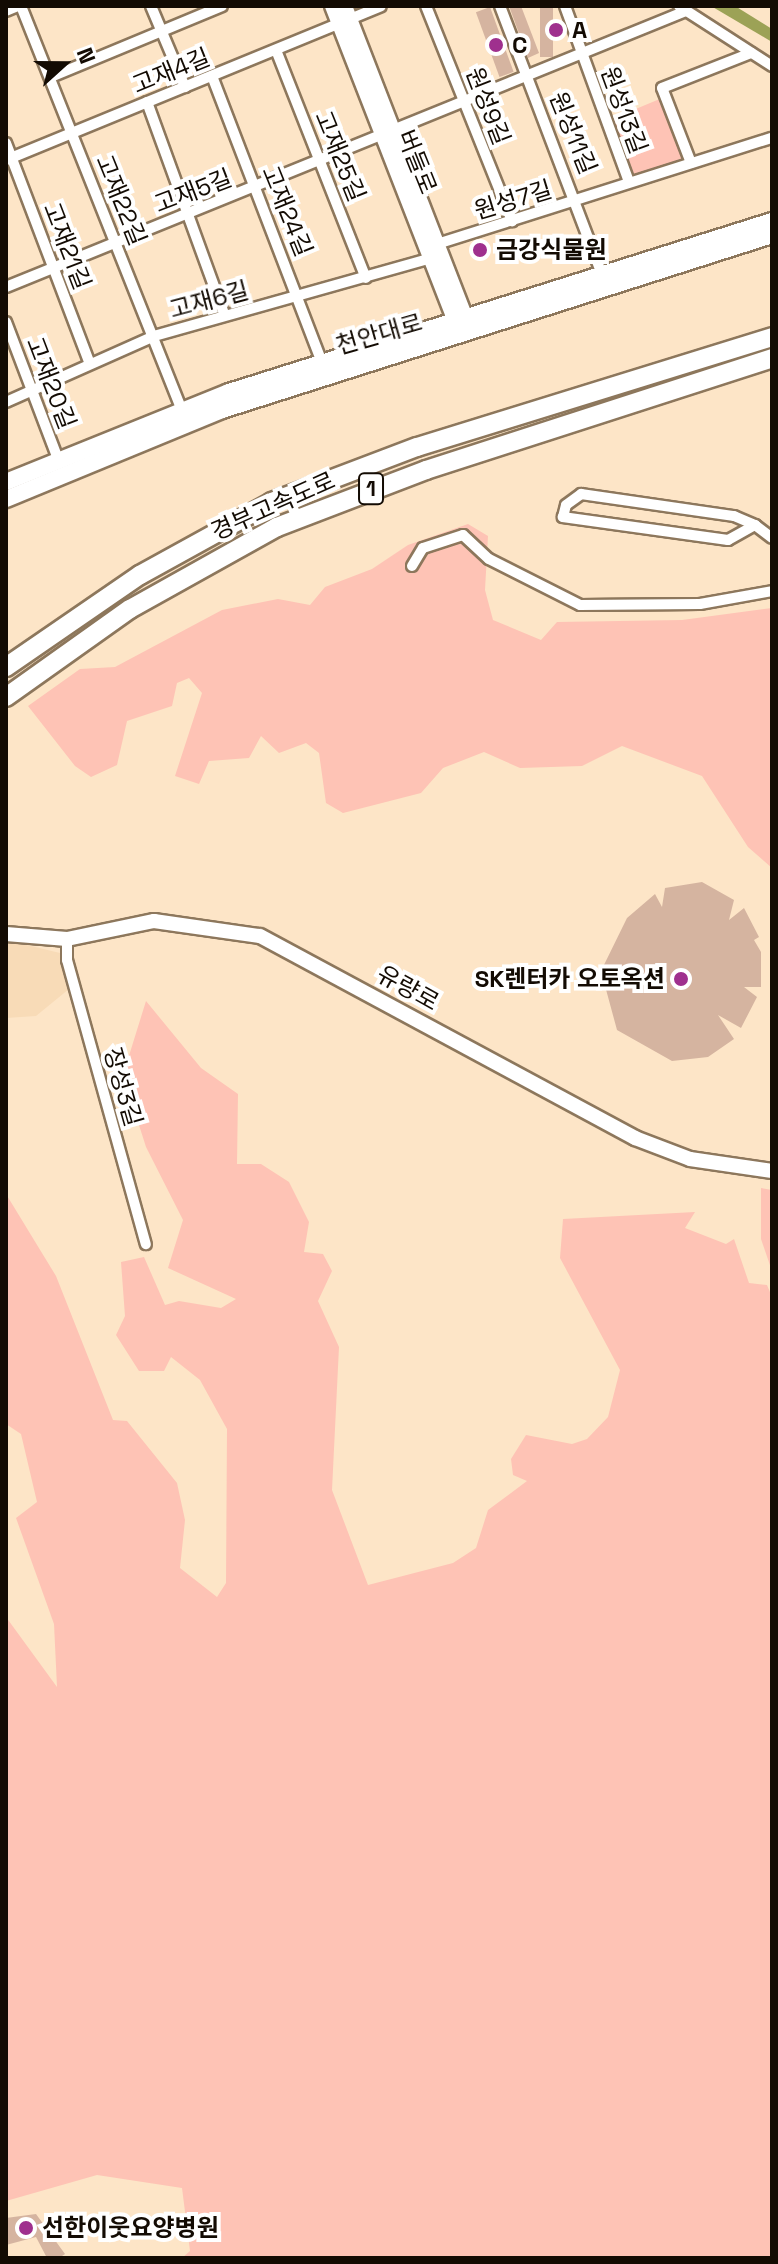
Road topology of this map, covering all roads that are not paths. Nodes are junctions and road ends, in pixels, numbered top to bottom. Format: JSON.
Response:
{"nodes":[{"id":1,"x":20,"y":6,"type":"edge"},
{"id":2,"x":151,"y":6,"type":"edge"},
{"id":3,"x":222,"y":6,"type":"edge"},
{"id":4,"x":332,"y":6,"type":"edge"},
{"id":5,"x":381,"y":6,"type":"edge"},
{"id":6,"x":426,"y":6,"type":"edge"},
{"id":7,"x":500,"y":6,"type":"edge"},
{"id":8,"x":565,"y":6,"type":"edge"},
{"id":9,"x":682,"y":9,"type":"edge"},
{"id":10,"x":6,"y":11,"type":"edge"},
{"id":11,"x":345,"y":17,"type":"edge"},
{"id":12,"x":163,"y":28,"type":"junction"},
{"id":13,"x":276,"y":50,"type":"junction"},
{"id":14,"x":751,"y":53,"type":"junction"},
{"id":15,"x":584,"y":56,"type":"junction"},
{"id":16,"x":772,"y":66,"type":"edge"},
{"id":17,"x":212,"y":76,"type":"junction"},
{"id":18,"x":51,"y":77,"type":"junction"},
{"id":19,"x":529,"y":78,"type":"junction"},
{"id":20,"x":185,"y":87,"type":"junction"},
{"id":21,"x":147,"y":102,"type":"junction"},
{"id":22,"x":467,"y":103,"type":"junction"},
{"id":23,"x":73,"y":134,"type":"junction"},
{"id":24,"x":388,"y":134,"type":"junction"},
{"id":25,"x":772,"y":138,"type":"edge"},
{"id":26,"x":6,"y":143,"type":"edge"},
{"id":27,"x":9,"y":159,"type":"edge"},
{"id":28,"x":321,"y":162,"type":"junction"},
{"id":29,"x":691,"y":163,"type":"junction"},
{"id":30,"x":629,"y":182,"type":"junction"},
{"id":31,"x":256,"y":188,"type":"junction"},
{"id":32,"x":578,"y":201,"type":"junction"},
{"id":33,"x":188,"y":215,"type":"junction"},
{"id":34,"x":512,"y":221,"type":"junction"},
{"id":35,"x":772,"y":221,"type":"edge"},
{"id":36,"x":772,"y":235,"type":"edge"},
{"id":37,"x":116,"y":243,"type":"junction"},
{"id":38,"x":434,"y":251,"type":"junction"},
{"id":39,"x":54,"y":268,"type":"junction"},
{"id":40,"x":603,"y":277,"type":"junction"},
{"id":41,"x":366,"y":278,"type":"junction"},
{"id":42,"x":6,"y":287,"type":"edge"},
{"id":43,"x":300,"y":297,"type":"junction"},
{"id":44,"x":224,"y":314,"type":"junction"},
{"id":45,"x":6,"y":322,"type":"edge"},
{"id":46,"x":463,"y":327,"type":"junction"},
{"id":47,"x":154,"y":336,"type":"junction"},
{"id":48,"x":772,"y":337,"type":"edge"},
{"id":49,"x":772,"y":358,"type":"edge"},
{"id":50,"x":322,"y":363,"type":"junction"},
{"id":51,"x":90,"y":364,"type":"junction"},
{"id":52,"x":31,"y":387,"type":"junction"},
{"id":53,"x":6,"y":402,"type":"edge"},
{"id":54,"x":182,"y":410,"type":"junction"},
{"id":55,"x":58,"y":459,"type":"junction"},
{"id":56,"x":6,"y":482,"type":"edge"},
{"id":57,"x":6,"y":499,"type":"edge"},
{"id":58,"x":755,"y":525,"type":"junction"},
{"id":59,"x":772,"y":538,"type":"edge"},
{"id":60,"x":412,"y":566,"type":"dead end"},
{"id":61,"x":772,"y":591,"type":"edge"},
{"id":62,"x":6,"y":667,"type":"edge"},
{"id":63,"x":6,"y":697,"type":"edge"},
{"id":64,"x":6,"y":934,"type":"edge"},
{"id":65,"x":67,"y":939,"type":"junction"},
{"id":66,"x":772,"y":1171,"type":"edge"},
{"id":67,"x":146,"y":1244,"type":"dead end"}],
"edges":[{"from":1,"to":10,"type":"street"},
{"from":1,"to":18,"type":"street","name":"고재22길"},
{"from":2,"to":12,"type":"street"},
{"from":3,"to":12,"type":"street"},
{"from":4,"to":11,"type":"street","name":"버들로"},
{"from":5,"to":11,"type":"street","name":"고재4길"},
{"from":6,"to":22,"type":"street","name":"원성9길"},
{"from":7,"to":19,"type":"street","name":"원성11길"},
{"from":8,"to":15,"type":"street","name":"원성13길"},
{"from":9,"to":14,"type":"street"},
{"from":9,"to":15,"type":"street","name":"고재5길"},
{"from":11,"to":13,"type":"street","name":"고재4길"},
{"from":11,"to":24,"type":"street","name":"버들로"},
{"from":12,"to":18,"type":"street"},
{"from":12,"to":20,"type":"street"},
{"from":13,"to":17,"type":"street","name":"고재4길"},
{"from":13,"to":28,"type":"street","name":"고재25길"},
{"from":14,"to":16,"type":"street"},
{"from":14,"to":29,"type":"street"},
{"from":15,"to":19,"type":"street","name":"고재5길"},
{"from":15,"to":30,"type":"street","name":"원성13길"},
{"from":17,"to":20,"type":"street","name":"고재4길"},
{"from":17,"to":31,"type":"street","name":"고재24길"},
{"from":18,"to":23,"type":"street","name":"고재22길"},
{"from":19,"to":22,"type":"street","name":"고재5길"},
{"from":19,"to":32,"type":"street","name":"원성11길"},
{"from":20,"to":21,"type":"street","name":"고재4길"},
{"from":21,"to":23,"type":"street","name":"고재4길"},
{"from":21,"to":33,"type":"street"},
{"from":22,"to":24,"type":"street","name":"고재5길"},
{"from":22,"to":34,"type":"street","name":"원성9길"},
{"from":23,"to":27,"type":"street","name":"고재4길"},
{"from":23,"to":37,"type":"street","name":"고재22길"},
{"from":24,"to":28,"type":"street","name":"고재5길"},
{"from":24,"to":38,"type":"street","name":"버들로"},
{"from":25,"to":29,"type":"street","name":"원성7길"},
{"from":26,"to":27,"type":"street","name":"고재21길"},
{"from":27,"to":39,"type":"street","name":"고재21길"},
{"from":28,"to":31,"type":"street","name":"고재5길"},
{"from":28,"to":41,"type":"street","name":"고재25길"},
{"from":29,"to":30,"type":"street","name":"원성7길"},
{"from":30,"to":32,"type":"street","name":"원성7길"},
{"from":31,"to":33,"type":"street","name":"고재5길"},
{"from":31,"to":43,"type":"street","name":"고재24길"},
{"from":32,"to":34,"type":"street","name":"원성7길"},
{"from":32,"to":40,"type":"street","name":"원성11길"},
{"from":33,"to":37,"type":"street","name":"고재5길"},
{"from":33,"to":44,"type":"street"},
{"from":34,"to":38,"type":"street","name":"원성7길"},
{"from":35,"to":40,"type":"main road","name":"천안대로"},
{"from":36,"to":46,"type":"main road","name":"천안대로"},
{"from":37,"to":39,"type":"street","name":"고재5길"},
{"from":37,"to":47,"type":"street","name":"고재22길"},
{"from":38,"to":41,"type":"street","name":"고재6길"},
{"from":38,"to":46,"type":"street","name":"버들로"},
{"from":39,"to":42,"type":"street","name":"고재5길"},
{"from":39,"to":51,"type":"street","name":"고재21길"},
{"from":40,"to":46,"type":"main road","name":"천안대로"},
{"from":41,"to":43,"type":"street","name":"고재6길"},
{"from":43,"to":44,"type":"street","name":"고재6길"},
{"from":43,"to":50,"type":"street","name":"고재24길"},
{"from":44,"to":47,"type":"street","name":"고재6길"},
{"from":45,"to":52,"type":"street","name":"고재20길"},
{"from":46,"to":50,"type":"main road","name":"천안대로"},
{"from":46,"to":57,"type":"main road","name":"천안대로"},
{"from":47,"to":51,"type":"street","name":"고재6길"},
{"from":47,"to":54,"type":"street","name":"고재22길"},
{"from":48,"to":62,"type":"highway","name":"경부고속도로","number":"1"},
{"from":49,"to":63,"type":"highway","name":"경부고속도로","number":"1"},
{"from":50,"to":54,"type":"main road","name":"천안대로"},
{"from":51,"to":52,"type":"street","name":"고재6길"},
{"from":52,"to":53,"type":"street","name":"고재6길"},
{"from":52,"to":55,"type":"street","name":"고재20길"},
{"from":54,"to":55,"type":"main road","name":"천안대로"},
{"from":55,"to":56,"type":"main road","name":"천안대로"},
{"from":58,"to":58,"type":"street"},
{"from":58,"to":59,"type":"street"},
{"from":60,"to":61,"type":"street"},
{"from":64,"to":65,"type":"street","name":"유량로"},
{"from":65,"to":66,"type":"street","name":"유량로"},
{"from":65,"to":67,"type":"street","name":"장성3길"}]}
